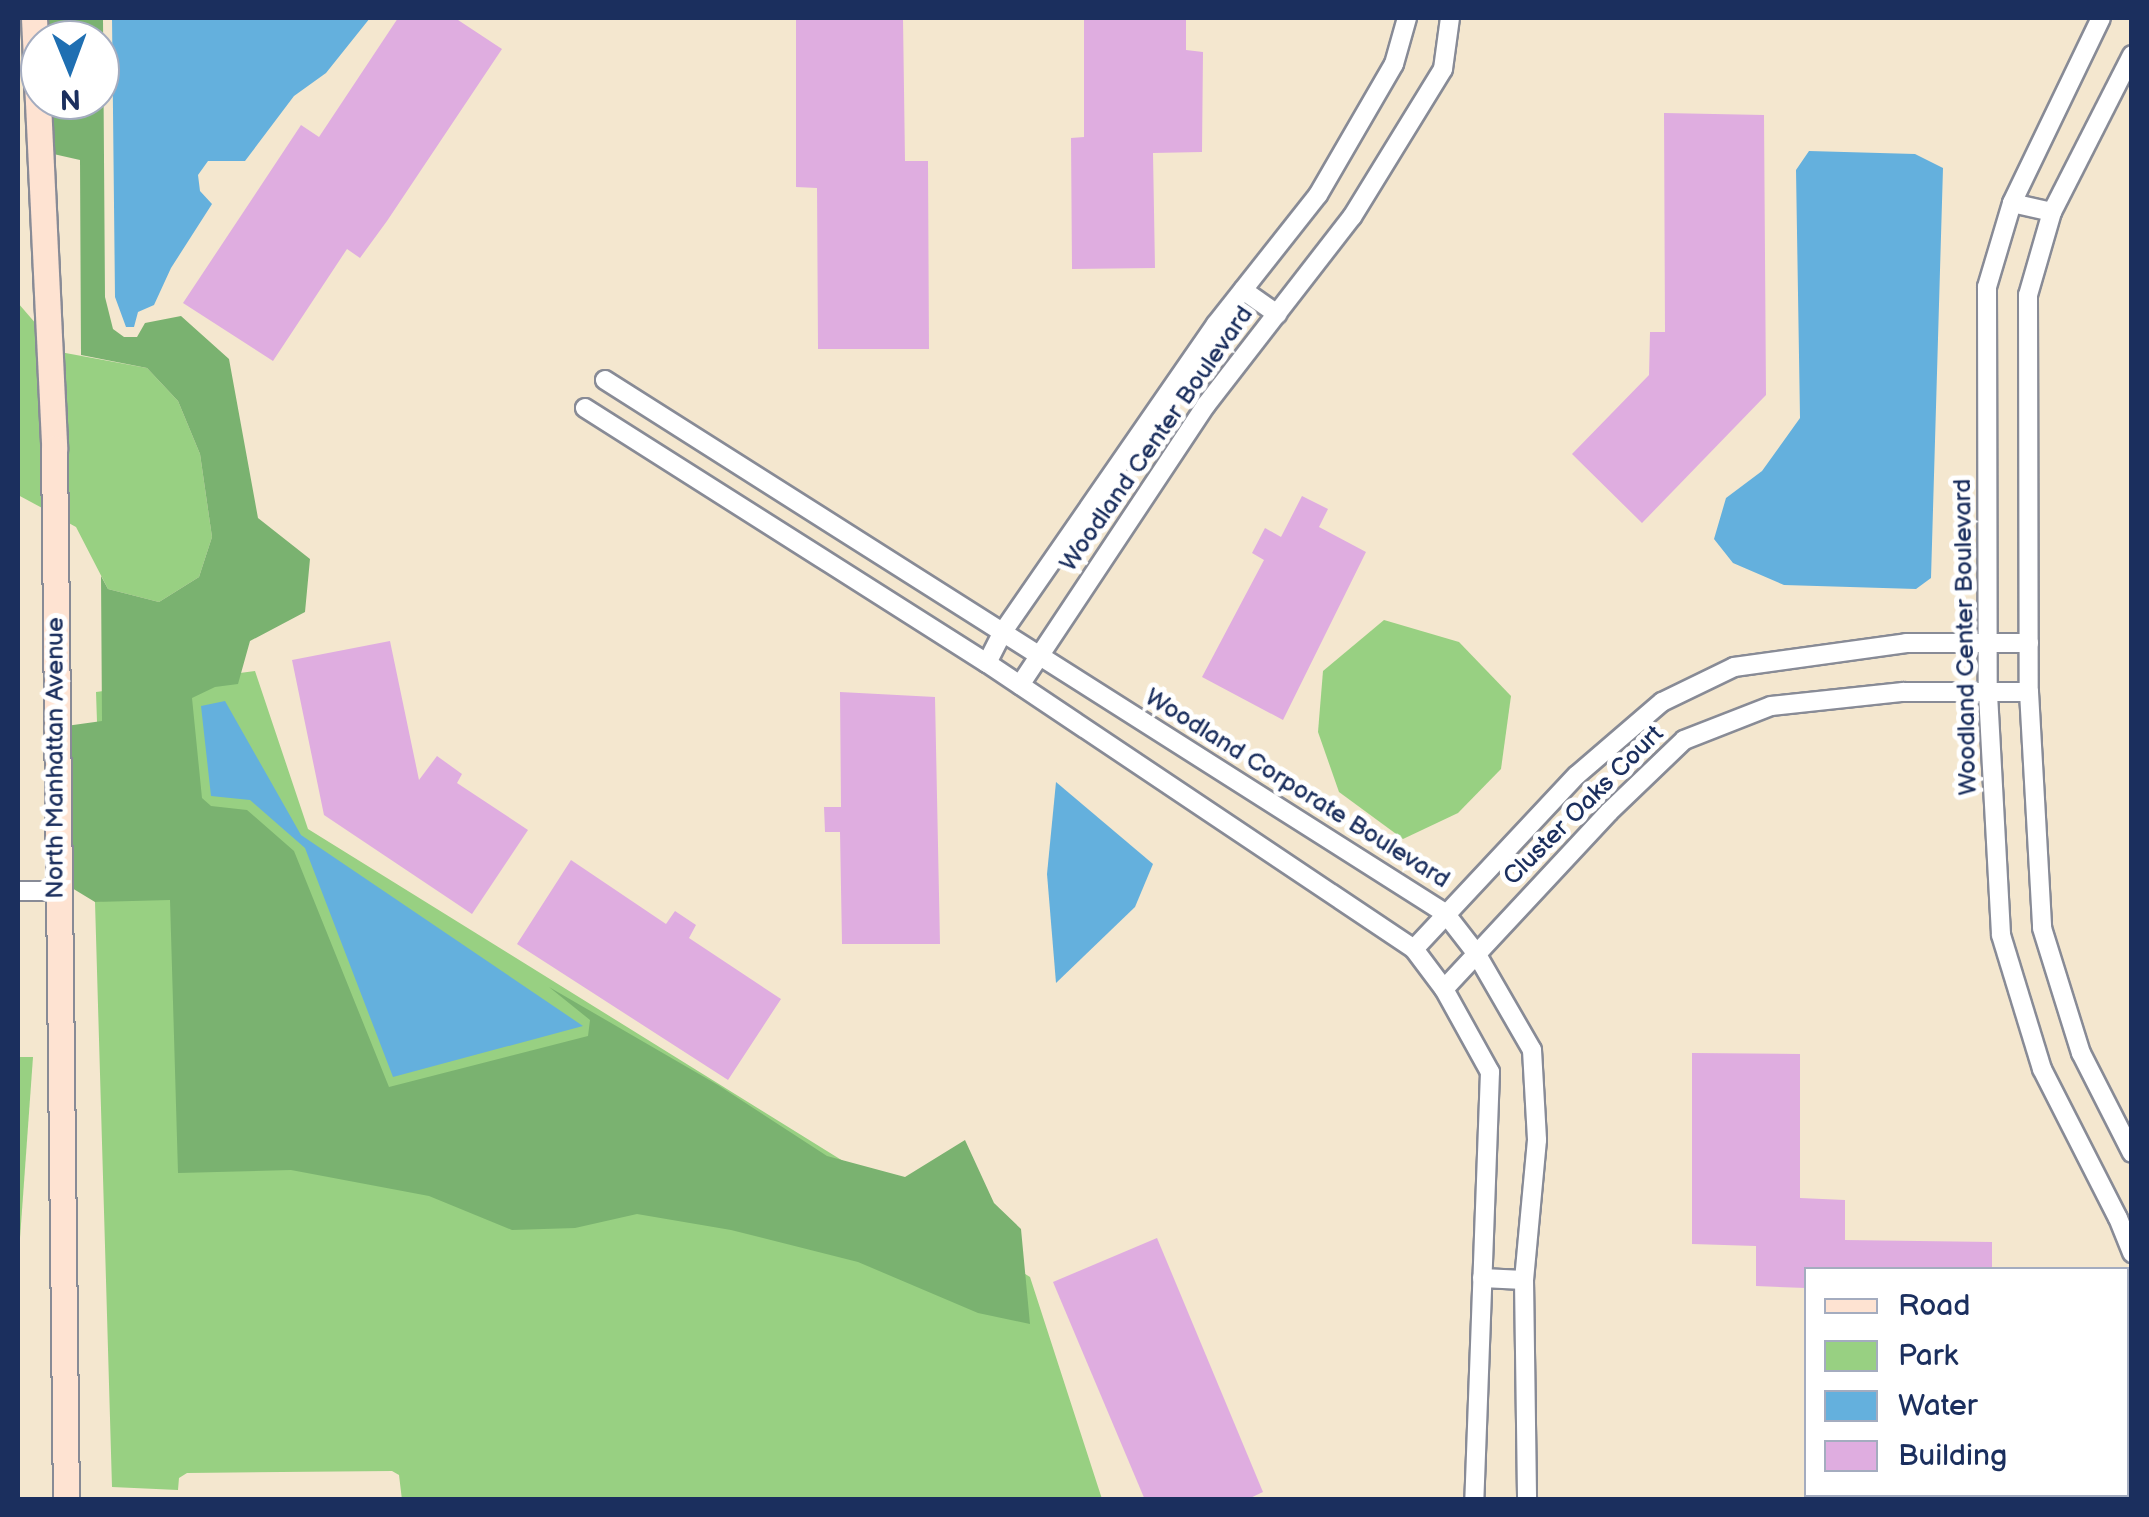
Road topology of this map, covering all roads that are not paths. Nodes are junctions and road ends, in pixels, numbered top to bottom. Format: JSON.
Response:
{"nodes":[{"id":1,"x":34,"y":18,"type":"edge"},
{"id":2,"x":1407,"y":18,"type":"edge"},
{"id":3,"x":1450,"y":18,"type":"edge"},
{"id":4,"x":2100,"y":18,"type":"edge"},
{"id":5,"x":2132,"y":55,"type":"edge"},
{"id":6,"x":2012,"y":203,"type":"junction"},
{"id":7,"x":2052,"y":212,"type":"junction"},
{"id":8,"x":1242,"y":290,"type":"junction"},
{"id":9,"x":1276,"y":314,"type":"junction"},
{"id":10,"x":604,"y":380,"type":"dead end"},
{"id":11,"x":585,"y":408,"type":"dead end"},
{"id":12,"x":1002,"y":632,"type":"junction"},
{"id":13,"x":1988,"y":643,"type":"junction"},
{"id":14,"x":2029,"y":643,"type":"junction"},
{"id":15,"x":1037,"y":654,"type":"junction"},
{"id":16,"x":987,"y":663,"type":"junction"},
{"id":17,"x":1020,"y":685,"type":"junction"},
{"id":18,"x":2030,"y":692,"type":"junction"},
{"id":19,"x":1988,"y":694,"type":"junction"},
{"id":20,"x":18,"y":891,"type":"edge"},
{"id":21,"x":56,"y":891,"type":"junction"},
{"id":22,"x":1445,"y":913,"type":"junction"},
{"id":23,"x":1414,"y":949,"type":"junction"},
{"id":24,"x":1476,"y":954,"type":"junction"},
{"id":25,"x":1444,"y":990,"type":"junction"},
{"id":26,"x":2132,"y":1153,"type":"edge"},
{"id":27,"x":2132,"y":1253,"type":"edge"},
{"id":28,"x":1482,"y":1278,"type":"junction"},
{"id":29,"x":1524,"y":1280,"type":"junction"},
{"id":30,"x":66,"y":1500,"type":"edge"},
{"id":31,"x":1474,"y":1500,"type":"edge"},
{"id":32,"x":1527,"y":1500,"type":"edge"}],
"edges":[{"from":1,"to":21,"type":"street","name":"North Manhattan Avenue"},
{"from":2,"to":8,"type":"street","name":"Woodland Center Boulevard"},
{"from":3,"to":9,"type":"street","name":"Woodland Center Boulevard"},
{"from":4,"to":6,"type":"street","name":"Woodland Center Boulevard"},
{"from":5,"to":7,"type":"street"},
{"from":6,"to":7,"type":"street"},
{"from":6,"to":13,"type":"street","name":"Woodland Center Boulevard"},
{"from":7,"to":14,"type":"street"},
{"from":8,"to":9,"type":"street"},
{"from":8,"to":12,"type":"street","name":"Woodland Center Boulevard"},
{"from":9,"to":15,"type":"street","name":"Woodland Center Boulevard"},
{"from":10,"to":12,"type":"street","name":"Woodland Corporate Boulevard"},
{"from":11,"to":16,"type":"street"},
{"from":12,"to":15,"type":"street","name":"Woodland Corporate Boulevard"},
{"from":12,"to":16,"type":"street","name":"Woodland Center Boulevard"},
{"from":13,"to":14,"type":"street","name":"Cluster Oaks Court"},
{"from":13,"to":19,"type":"street","name":"Woodland Center Boulevard"},
{"from":13,"to":22,"type":"street","name":"Cluster Oaks Court"},
{"from":14,"to":18,"type":"street"},
{"from":15,"to":17,"type":"street","name":"Woodland Center Boulevard"},
{"from":15,"to":22,"type":"street","name":"Woodland Corporate Boulevard"},
{"from":16,"to":17,"type":"street"},
{"from":17,"to":23,"type":"street"},
{"from":18,"to":19,"type":"street","name":"Cluster Oaks Court"},
{"from":18,"to":26,"type":"street"},
{"from":19,"to":24,"type":"street","name":"Cluster Oaks Court"},
{"from":19,"to":27,"type":"street","name":"Woodland Center Boulevard"},
{"from":20,"to":21,"type":"street"},
{"from":21,"to":30,"type":"street","name":"North Manhattan Avenue"},
{"from":22,"to":23,"type":"street","name":"Cluster Oaks Court"},
{"from":22,"to":24,"type":"street","name":"Woodland Corporate Boulevard"},
{"from":23,"to":25,"type":"street"},
{"from":24,"to":25,"type":"street","name":"Cluster Oaks Court"},
{"from":24,"to":29,"type":"street","name":"Woodland Corporate Boulevard"},
{"from":25,"to":28,"type":"street"},
{"from":28,"to":29,"type":"street"},
{"from":28,"to":31,"type":"street"},
{"from":29,"to":32,"type":"street","name":"Woodland Corporate Boulevard"}]}
